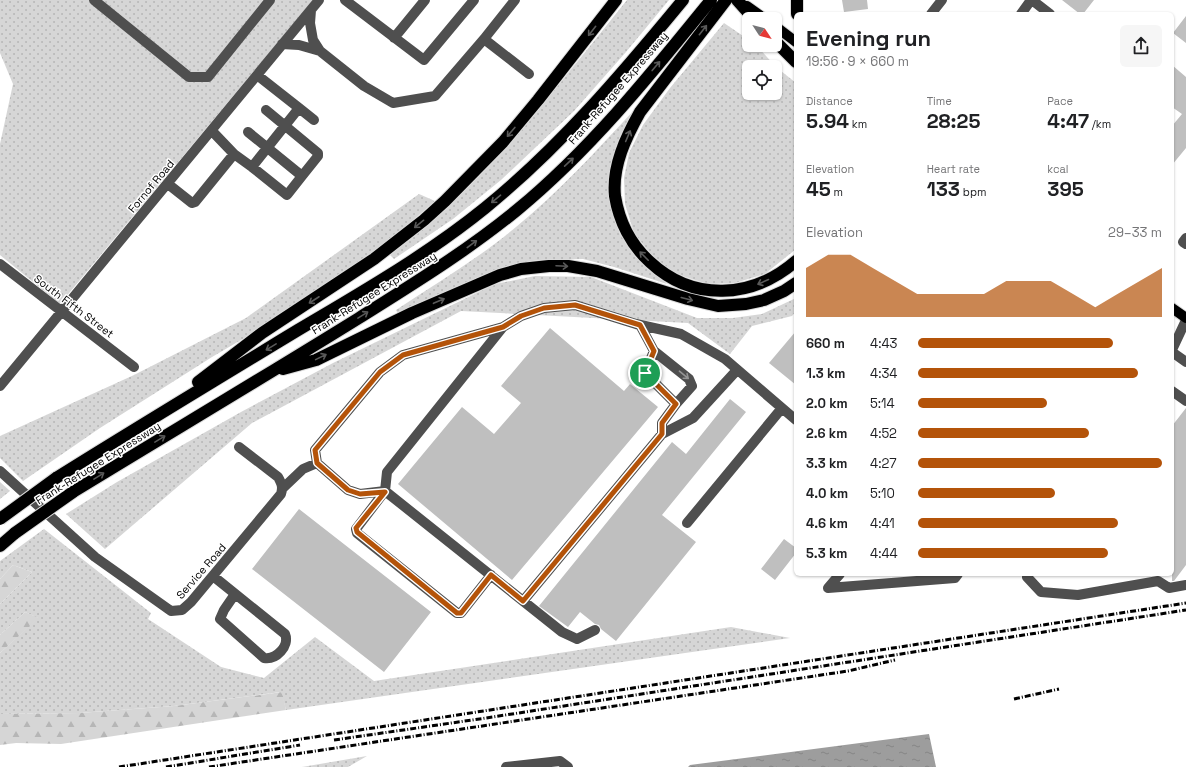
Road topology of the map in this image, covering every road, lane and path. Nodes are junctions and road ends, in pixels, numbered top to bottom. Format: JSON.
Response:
{"nodes":[{"id":1,"x":94,"y":0,"type":"edge"},
{"id":2,"x":270,"y":0,"type":"edge"},
{"id":3,"x":319,"y":0,"type":"edge"},
{"id":4,"x":345,"y":0,"type":"edge"},
{"id":5,"x":425,"y":0,"type":"edge"},
{"id":6,"x":474,"y":0,"type":"edge"},
{"id":7,"x":515,"y":0,"type":"edge"},
{"id":8,"x":616,"y":0,"type":"edge"},
{"id":9,"x":683,"y":0,"type":"edge"},
{"id":10,"x":711,"y":0,"type":"edge"},
{"id":11,"x":726,"y":0,"type":"edge"},
{"id":12,"x":737,"y":0,"type":"edge"},
{"id":13,"x":797,"y":0,"type":"edge"},
{"id":14,"x":942,"y":0,"type":"edge"},
{"id":15,"x":1031,"y":0,"type":"edge"},
{"id":16,"x":311,"y":10,"type":"junction"},
{"id":17,"x":748,"y":12,"type":"edge"},
{"id":18,"x":755,"y":12,"type":"edge"},
{"id":19,"x":798,"y":12,"type":"edge"},
{"id":20,"x":933,"y":12,"type":"edge"},
{"id":21,"x":1022,"y":12,"type":"edge"},
{"id":22,"x":1047,"y":12,"type":"edge"},
{"id":23,"x":782,"y":31,"type":"edge"},
{"id":24,"x":394,"y":38,"type":"junction"},
{"id":25,"x":484,"y":39,"type":"junction"},
{"id":26,"x":794,"y":40,"type":"edge"},
{"id":27,"x":282,"y":44,"type":"junction"},
{"id":28,"x":782,"y":48,"type":"edge"},
{"id":29,"x":320,"y":51,"type":"junction"},
{"id":30,"x":794,"y":60,"type":"edge"},
{"id":31,"x":529,"y":74,"type":"dead end"},
{"id":32,"x":257,"y":75,"type":"junction"},
{"id":33,"x":299,"y":108,"type":"junction"},
{"id":34,"x":266,"y":110,"type":"dead end"},
{"id":35,"x":314,"y":120,"type":"dead end"},
{"id":36,"x":285,"y":126,"type":"junction"},
{"id":37,"x":212,"y":131,"type":"junction"},
{"id":38,"x":248,"y":132,"type":"dead end"},
{"id":39,"x":268,"y":148,"type":"junction"},
{"id":40,"x":234,"y":154,"type":"junction"},
{"id":41,"x":252,"y":167,"type":"junction"},
{"id":42,"x":302,"y":176,"type":"junction"},
{"id":43,"x":168,"y":184,"type":"junction"},
{"id":44,"x":1186,"y":238,"type":"edge"},
{"id":45,"x":1186,"y":244,"type":"edge"},
{"id":46,"x":794,"y":262,"type":"edge"},
{"id":47,"x":0,"y":264,"type":"edge"},
{"id":48,"x":794,"y":284,"type":"edge"},
{"id":49,"x":1174,"y":310,"type":"edge"},
{"id":50,"x":61,"y":312,"type":"junction"},
{"id":51,"x":1186,"y":319,"type":"edge"},
{"id":52,"x":640,"y":325,"type":"junction"},
{"id":53,"x":503,"y":327,"type":"junction"},
{"id":54,"x":1174,"y":346,"type":"edge"},
{"id":55,"x":654,"y":351,"type":"junction"},
{"id":56,"x":1174,"y":353,"type":"edge"},
{"id":57,"x":1186,"y":362,"type":"edge"},
{"id":58,"x":134,"y":367,"type":"dead end"},
{"id":59,"x":737,"y":370,"type":"junction"},
{"id":60,"x":271,"y":372,"type":"junction"},
{"id":61,"x":0,"y":386,"type":"edge"},
{"id":62,"x":1174,"y":392,"type":"edge"},
{"id":63,"x":1186,"y":401,"type":"edge"},
{"id":64,"x":676,"y":404,"type":"junction"},
{"id":65,"x":782,"y":408,"type":"junction"},
{"id":66,"x":153,"y":418,"type":"junction"},
{"id":67,"x":794,"y":418,"type":"edge"},
{"id":68,"x":662,"y":434,"type":"junction"},
{"id":69,"x":239,"y":447,"type":"dead end"},
{"id":70,"x":317,"y":463,"type":"junction"},
{"id":71,"x":0,"y":472,"type":"edge"},
{"id":72,"x":282,"y":489,"type":"junction"},
{"id":73,"x":385,"y":492,"type":"junction"},
{"id":74,"x":0,"y":518,"type":"edge"},
{"id":75,"x":686,"y":523,"type":"dead end"},
{"id":76,"x":0,"y":546,"type":"edge"},
{"id":77,"x":491,"y":575,"type":"junction"},
{"id":78,"x":213,"y":576,"type":"junction"},
{"id":79,"x":838,"y":576,"type":"edge"},
{"id":80,"x":956,"y":576,"type":"edge"},
{"id":81,"x":1027,"y":576,"type":"edge"},
{"id":82,"x":1186,"y":585,"type":"edge"},
{"id":83,"x":235,"y":594,"type":"junction"},
{"id":84,"x":523,"y":601,"type":"junction"},
{"id":85,"x":595,"y":630,"type":"dead end"},
{"id":86,"x":506,"y":767,"type":"edge"},
{"id":87,"x":568,"y":767,"type":"edge"}],
"edges":[{"from":1,"to":2,"type":"street"},
{"from":3,"to":16,"type":"street","name":"Fornof Road"},
{"from":4,"to":24,"type":"street"},
{"from":5,"to":24,"type":"street"},
{"from":6,"to":24,"type":"street"},
{"from":7,"to":25,"type":"street"},
{"from":8,"to":66,"type":"highway","one_way":true},
{"from":9,"to":66,"type":"highway","name":"Frank-Refugee Expressway","one_way":true},
{"from":60,"to":10,"type":"highway","name":"Frank-Refugee Expressway","one_way":true},
{"from":46,"to":11,"type":"highway","one_way":true},
{"from":12,"to":17,"type":"highway"},
{"from":12,"to":18,"type":"main road"},
{"from":13,"to":19,"type":"highway"},
{"from":14,"to":20,"type":"street"},
{"from":15,"to":21,"type":"street"},
{"from":15,"to":22,"type":"street"},
{"from":16,"to":27,"type":"street","name":"Fornof Road"},
{"from":16,"to":29,"type":"street"},
{"from":23,"to":26,"type":"main road"},
{"from":25,"to":29,"type":"street"},
{"from":25,"to":31,"type":"street"},
{"from":27,"to":29,"type":"street"},
{"from":27,"to":32,"type":"street","name":"Fornof Road"},
{"from":28,"to":30,"type":"highway"},
{"from":32,"to":33,"type":"street"},
{"from":32,"to":37,"type":"street","name":"Fornof Road"},
{"from":33,"to":35,"type":"street"},
{"from":33,"to":36,"type":"street"},
{"from":34,"to":36,"type":"street"},
{"from":36,"to":39,"type":"street"},
{"from":36,"to":42,"type":"street"},
{"from":37,"to":40,"type":"street"},
{"from":37,"to":43,"type":"street","name":"Fornof Road"},
{"from":38,"to":39,"type":"street"},
{"from":39,"to":41,"type":"street"},
{"from":39,"to":42,"type":"street"},
{"from":40,"to":41,"type":"street"},
{"from":40,"to":43,"type":"street"},
{"from":41,"to":42,"type":"street"},
{"from":43,"to":50,"type":"street","name":"Fornof Road"},
{"from":44,"to":45,"type":"street"},
{"from":47,"to":50,"type":"street","name":"South Fifth Street"},
{"from":60,"to":48,"type":"highway","one_way":true},
{"from":49,"to":51,"type":"main road"},
{"from":50,"to":58,"type":"street","name":"South Fifth Street"},
{"from":50,"to":61,"type":"street","name":"Fornof Road"},
{"from":51,"to":54,"type":"street"},
{"from":52,"to":53,"type":"street"},
{"from":52,"to":55,"type":"street"},
{"from":52,"to":59,"type":"street"},
{"from":53,"to":70,"type":"street"},
{"from":53,"to":73,"type":"street"},
{"from":55,"to":64,"type":"street"},
{"from":55,"to":64,"type":"street","one_way":true},
{"from":56,"to":57,"type":"street"},
{"from":59,"to":65,"type":"street"},
{"from":59,"to":68,"type":"street"},
{"from":76,"to":60,"type":"highway","name":"Frank-Refugee Expressway","one_way":true,"bridge":true},
{"from":62,"to":63,"type":"street"},
{"from":64,"to":68,"type":"street"},
{"from":65,"to":67,"type":"street"},
{"from":65,"to":75,"type":"street"},
{"from":66,"to":74,"type":"highway","name":"Frank-Refugee Expressway","bridge":true},
{"from":68,"to":84,"type":"street"},
{"from":69,"to":72,"type":"street"},
{"from":70,"to":72,"type":"street","name":"Service Road"},
{"from":70,"to":73,"type":"street"},
{"from":71,"to":78,"type":"street","name":"Service Road"},
{"from":72,"to":78,"type":"street","name":"Service Road"},
{"from":73,"to":77,"type":"street"},
{"from":73,"to":77,"type":"street"},
{"from":77,"to":84,"type":"street"},
{"from":78,"to":83,"type":"street"},
{"from":79,"to":80,"type":"street"},
{"from":81,"to":82,"type":"street"},
{"from":83,"to":83,"type":"street"},
{"from":84,"to":85,"type":"street"},
{"from":86,"to":87,"type":"street"}]}
